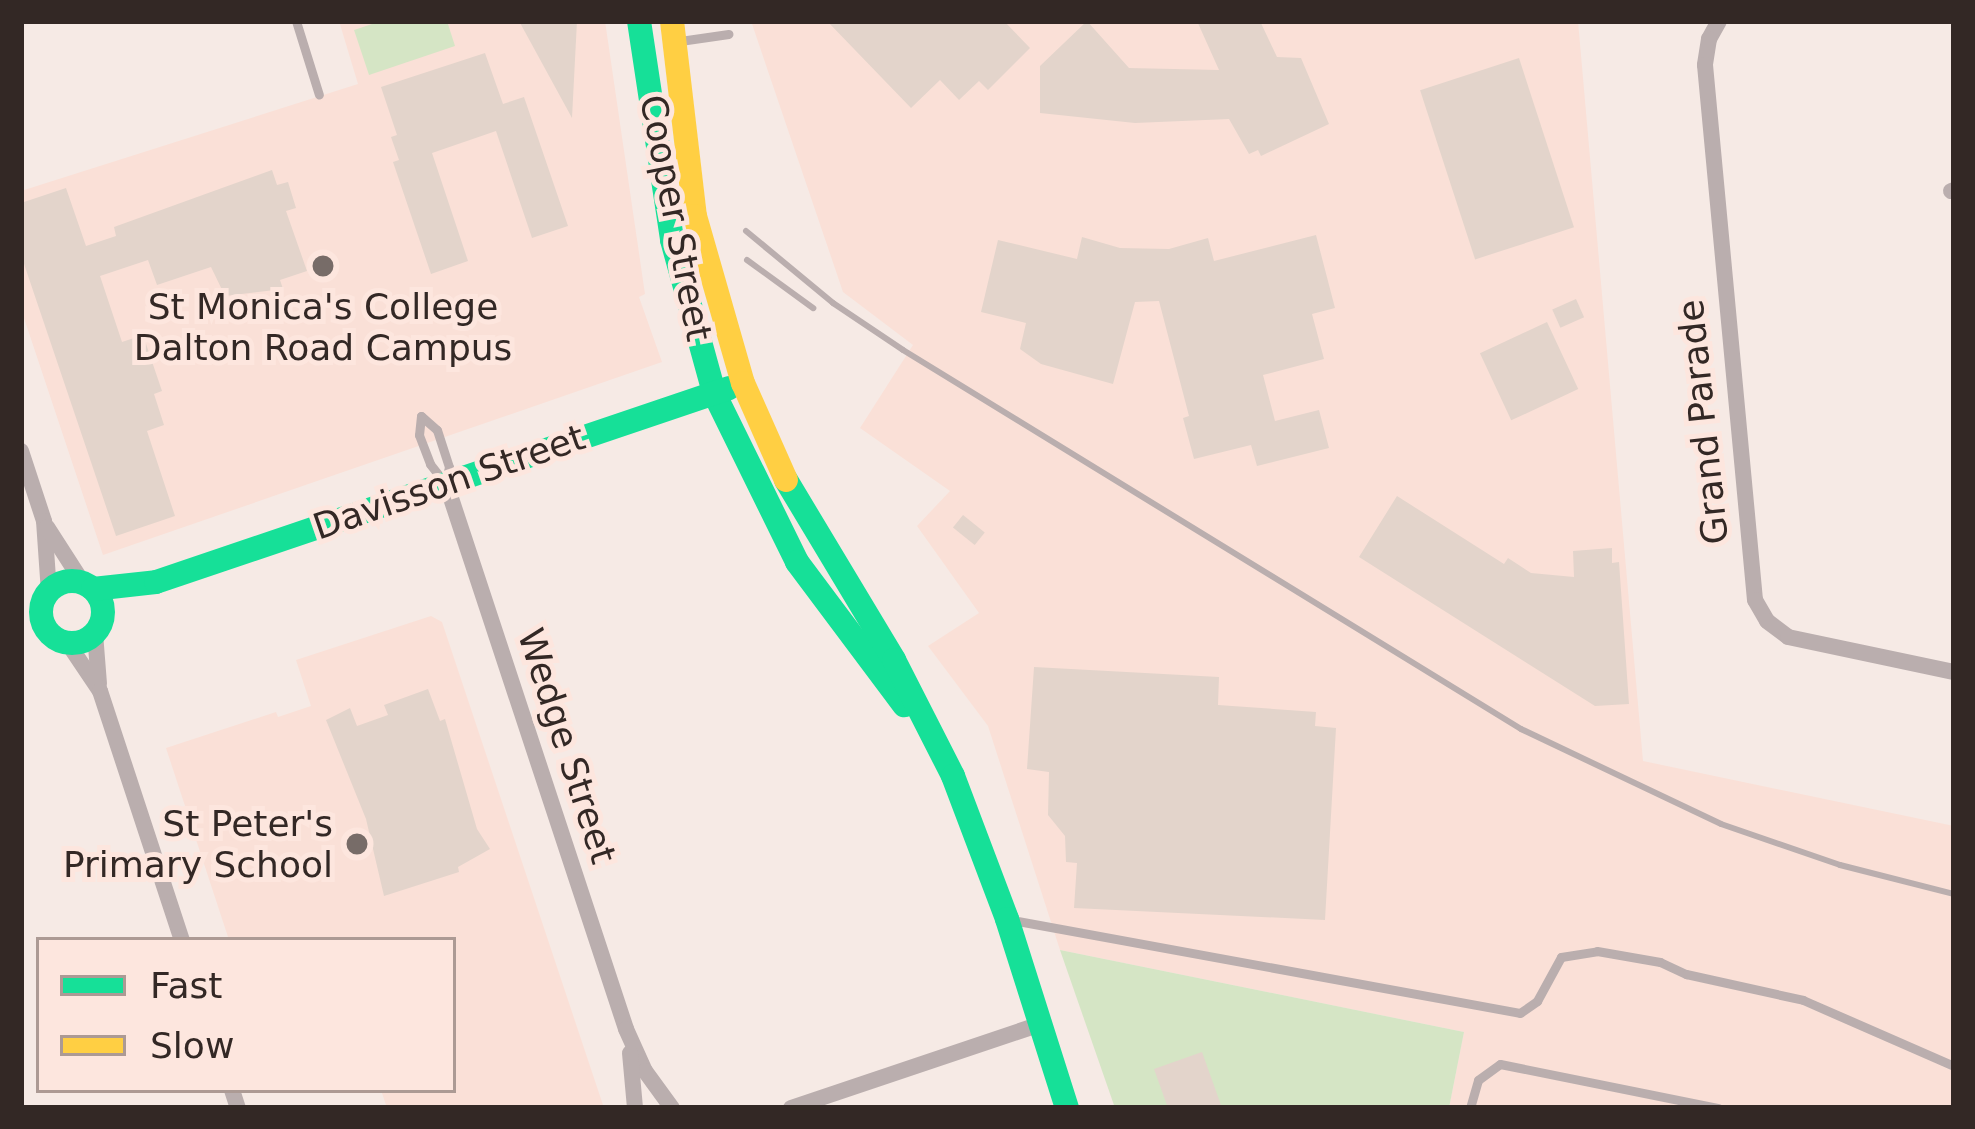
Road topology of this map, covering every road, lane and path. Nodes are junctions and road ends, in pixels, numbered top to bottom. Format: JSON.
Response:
{"nodes":[{"id":1,"x":296,"y":21,"type":"edge"},
{"id":2,"x":639,"y":21,"type":"edge"},
{"id":3,"x":1719,"y":21,"type":"edge"},
{"id":4,"x":673,"y":32,"type":"edge"},
{"id":5,"x":728,"y":34,"type":"dead end"},
{"id":6,"x":319,"y":95,"type":"dead end"},
{"id":7,"x":743,"y":383,"type":"junction"},
{"id":8,"x":714,"y":393,"type":"junction"},
{"id":9,"x":21,"y":451,"type":"edge"},
{"id":10,"x":446,"y":483,"type":"junction"},
{"id":11,"x":44,"y":521,"type":"junction"},
{"id":12,"x":156,"y":583,"type":"junction"},
{"id":13,"x":88,"y":586,"type":"junction"},
{"id":14,"x":46,"y":619,"type":"edge"},
{"id":15,"x":99,"y":626,"type":"junction"},
{"id":16,"x":21,"y":635,"type":"edge"},
{"id":17,"x":1954,"y":672,"type":"edge"},
{"id":18,"x":100,"y":691,"type":"junction"},
{"id":19,"x":953,"y":776,"type":"junction"},
{"id":20,"x":1007,"y":919,"type":"junction"},
{"id":21,"x":181,"y":937,"type":"edge"},
{"id":22,"x":1041,"y":1024,"type":"junction"},
{"id":23,"x":626,"y":1029,"type":"junction"},
{"id":24,"x":1954,"y":1066,"type":"edge"},
{"id":25,"x":635,"y":1108,"type":"edge"},
{"id":26,"x":672,"y":1108,"type":"edge"},
{"id":27,"x":790,"y":1108,"type":"edge"},
{"id":28,"x":1069,"y":1108,"type":"edge"},
{"id":29,"x":1470,"y":1108,"type":"edge"},
{"id":30,"x":1719,"y":1108,"type":"edge"}],
"edges":[{"from":1,"to":6,"type":"lane"},
{"from":2,"to":8,"type":"main road","name":"Cooper Street"},
{"from":3,"to":17,"type":"street","name":"Grand Parade"},
{"from":4,"to":5,"type":"lane"},
{"from":4,"to":7,"type":"main road","name":"Cooper Street"},
{"from":7,"to":8,"type":"main road","name":"Davisson Street"},
{"from":7,"to":19,"type":"main road","name":"Cooper Street"},
{"from":8,"to":10,"type":"main road","name":"Davisson Street"},
{"from":8,"to":19,"type":"main road","name":"Cooper Street"},
{"from":9,"to":11,"type":"street"},
{"from":10,"to":10,"type":"lane"},
{"from":10,"to":12,"type":"main road","name":"Davisson Street"},
{"from":10,"to":23,"type":"street","name":"Wedge Street"},
{"from":11,"to":13,"type":"street"},
{"from":11,"to":14,"type":"street"},
{"from":12,"to":13,"type":"main road","name":"Davisson Street"},
{"from":12,"to":15,"type":"main road","name":"Davisson Street"},
{"from":13,"to":14,"type":"main road","name":"Davisson Street"},
{"from":13,"to":15,"type":"main road"},
{"from":14,"to":15,"type":"main road","name":"Davisson Street"},
{"from":14,"to":16,"type":"main road"},
{"from":14,"to":18,"type":"street"},
{"from":15,"to":18,"type":"street"},
{"from":18,"to":21,"type":"street"},
{"from":19,"to":20,"type":"main road","name":"Cooper Street"},
{"from":20,"to":22,"type":"main road","name":"Cooper Street"},
{"from":20,"to":24,"type":"lane"},
{"from":22,"to":27,"type":"street"},
{"from":22,"to":28,"type":"main road","name":"Cooper Street"},
{"from":23,"to":25,"type":"street","name":"Wedge Street"},
{"from":23,"to":26,"type":"street","name":"Wedge Street"},
{"from":29,"to":30,"type":"lane"}]}
